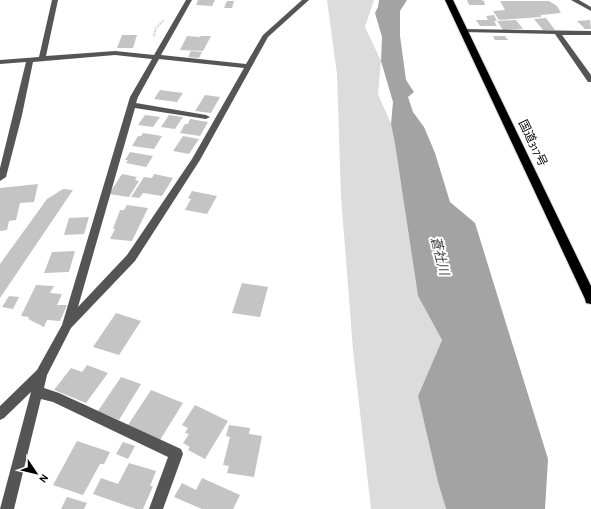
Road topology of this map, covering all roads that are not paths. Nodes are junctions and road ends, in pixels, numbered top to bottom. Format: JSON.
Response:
{"nodes":[{"id":1,"x":55,"y":0,"type":"edge"},
{"id":2,"x":189,"y":0,"type":"edge"},
{"id":3,"x":306,"y":0,"type":"edge"},
{"id":4,"x":449,"y":0,"type":"edge"},
{"id":5,"x":574,"y":0,"type":"edge"},
{"id":6,"x":591,"y":10,"type":"edge"},
{"id":7,"x":464,"y":30,"type":"junction"},
{"id":8,"x":557,"y":32,"type":"junction"},
{"id":9,"x":591,"y":33,"type":"edge"},
{"id":10,"x":156,"y":56,"type":"junction"},
{"id":11,"x":42,"y":58,"type":"junction"},
{"id":12,"x":30,"y":59,"type":"junction"},
{"id":13,"x":0,"y":62,"type":"edge"},
{"id":14,"x":248,"y":66,"type":"junction"},
{"id":15,"x":591,"y":80,"type":"edge"},
{"id":16,"x":132,"y":105,"type":"junction"},
{"id":17,"x":206,"y":117,"type":"dead end"},
{"id":18,"x":0,"y":178,"type":"edge"},
{"id":19,"x":591,"y":299,"type":"edge"},
{"id":20,"x":66,"y":326,"type":"junction"},
{"id":21,"x":41,"y":374,"type":"junction"},
{"id":22,"x":37,"y":392,"type":"junction"},
{"id":23,"x":0,"y":414,"type":"edge"},
{"id":24,"x":7,"y":509,"type":"edge"},
{"id":25,"x":156,"y":509,"type":"edge"}],
"edges":[{"from":1,"to":11,"type":"street"},
{"from":2,"to":10,"type":"street"},
{"from":3,"to":14,"type":"street"},
{"from":4,"to":7,"type":"highway","name":"国道317号"},
{"from":5,"to":6,"type":"street"},
{"from":7,"to":8,"type":"street"},
{"from":7,"to":19,"type":"highway","name":"国道317号"},
{"from":8,"to":9,"type":"street"},
{"from":8,"to":15,"type":"street"},
{"from":10,"to":11,"type":"street"},
{"from":10,"to":14,"type":"street"},
{"from":10,"to":16,"type":"street"},
{"from":11,"to":12,"type":"street"},
{"from":12,"to":13,"type":"street"},
{"from":12,"to":18,"type":"street"},
{"from":14,"to":20,"type":"street"},
{"from":16,"to":17,"type":"street"},
{"from":16,"to":20,"type":"street"},
{"from":20,"to":21,"type":"street"},
{"from":21,"to":22,"type":"street"},
{"from":21,"to":23,"type":"street"},
{"from":22,"to":24,"type":"street"},
{"from":22,"to":25,"type":"street"}]}
